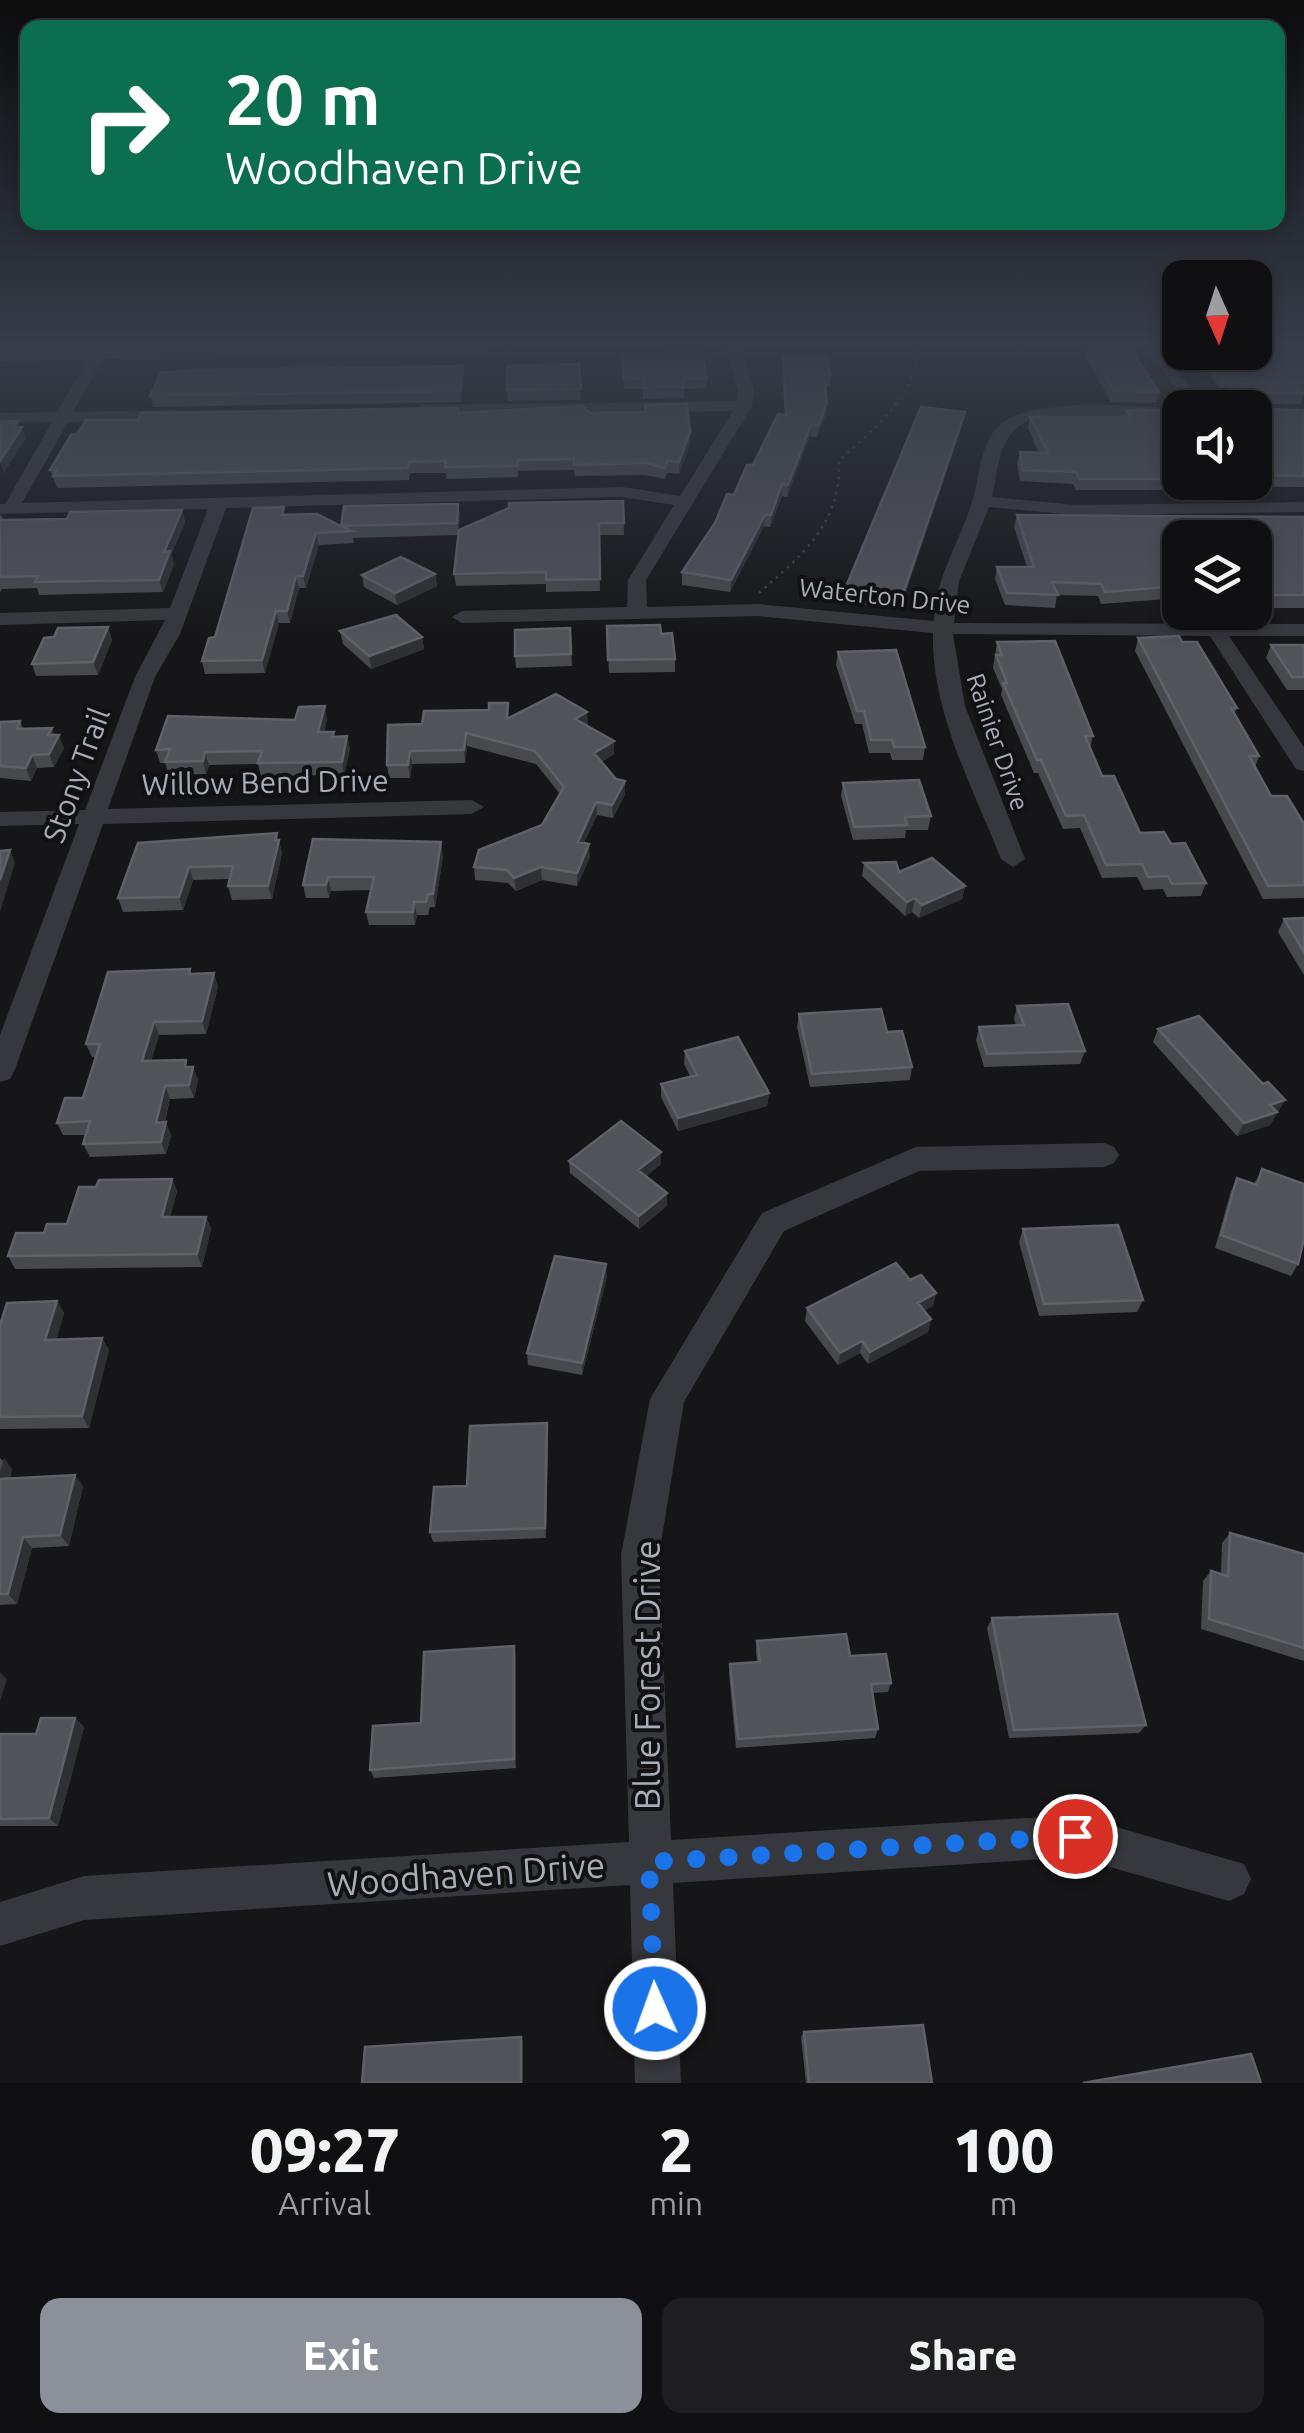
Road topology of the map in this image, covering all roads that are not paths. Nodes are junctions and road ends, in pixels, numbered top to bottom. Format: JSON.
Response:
{"nodes":[{"id":1,"x":48,"y":443,"type":"edge"},
{"id":2,"x":721,"y":443,"type":"edge"},
{"id":3,"x":994,"y":443,"type":"edge"},
{"id":4,"x":982,"y":501,"type":"junction"},
{"id":5,"x":685,"y":502,"type":"junction"},
{"id":6,"x":220,"y":503,"type":"junction"},
{"id":7,"x":1304,"y":507,"type":"edge"},
{"id":8,"x":5,"y":508,"type":"edge"},
{"id":9,"x":637,"y":613,"type":"junction"},
{"id":10,"x":178,"y":614,"type":"junction"},
{"id":11,"x":462,"y":618,"type":"dead end"},
{"id":12,"x":0,"y":619,"type":"edge"},
{"id":13,"x":944,"y":629,"type":"junction"},
{"id":14,"x":1304,"y":630,"type":"edge"},
{"id":15,"x":1216,"y":631,"type":"junction"},
{"id":16,"x":1304,"y":764,"type":"edge"},
{"id":17,"x":472,"y":807,"type":"dead end"},
{"id":18,"x":95,"y":816,"type":"junction"},
{"id":19,"x":0,"y":819,"type":"edge"},
{"id":20,"x":1013,"y":859,"type":"dead end"},
{"id":21,"x":0,"y":1072,"type":"edge"},
{"id":22,"x":1104,"y":1155,"type":"dead end"},
{"id":23,"x":649,"y":1862,"type":"junction"},
{"id":24,"x":1229,"y":1879,"type":"dead end"},
{"id":25,"x":0,"y":1924,"type":"edge"},
{"id":26,"x":658,"y":2083,"type":"edge"}],
"edges":[{"from":1,"to":8,"type":"street"},
{"from":2,"to":5,"type":"street"},
{"from":3,"to":4,"type":"street","name":"Rainier Drive"},
{"from":4,"to":7,"type":"street"},
{"from":4,"to":13,"type":"street","name":"Rainier Drive"},
{"from":5,"to":6,"type":"street"},
{"from":5,"to":9,"type":"street"},
{"from":6,"to":8,"type":"street"},
{"from":6,"to":10,"type":"street","name":"Stony Trail"},
{"from":9,"to":11,"type":"street","name":"Waterton Drive"},
{"from":9,"to":13,"type":"street","name":"Waterton Drive"},
{"from":10,"to":12,"type":"street"},
{"from":10,"to":18,"type":"street","name":"Stony Trail"},
{"from":13,"to":15,"type":"street","name":"Waterton Drive"},
{"from":13,"to":20,"type":"street","name":"Rainier Drive"},
{"from":14,"to":15,"type":"street","name":"Waterton Drive"},
{"from":15,"to":16,"type":"street"},
{"from":17,"to":18,"type":"street","name":"Willow Bend Drive"},
{"from":18,"to":19,"type":"street","name":"Willow Bend Drive"},
{"from":18,"to":21,"type":"street","name":"Stony Trail"},
{"from":22,"to":23,"type":"street","name":"Blue Forest Drive"},
{"from":23,"to":24,"type":"street","name":"Woodhaven Drive"},
{"from":23,"to":25,"type":"street","name":"Woodhaven Drive"},
{"from":23,"to":26,"type":"street","name":"Blue Forest Drive"}]}
